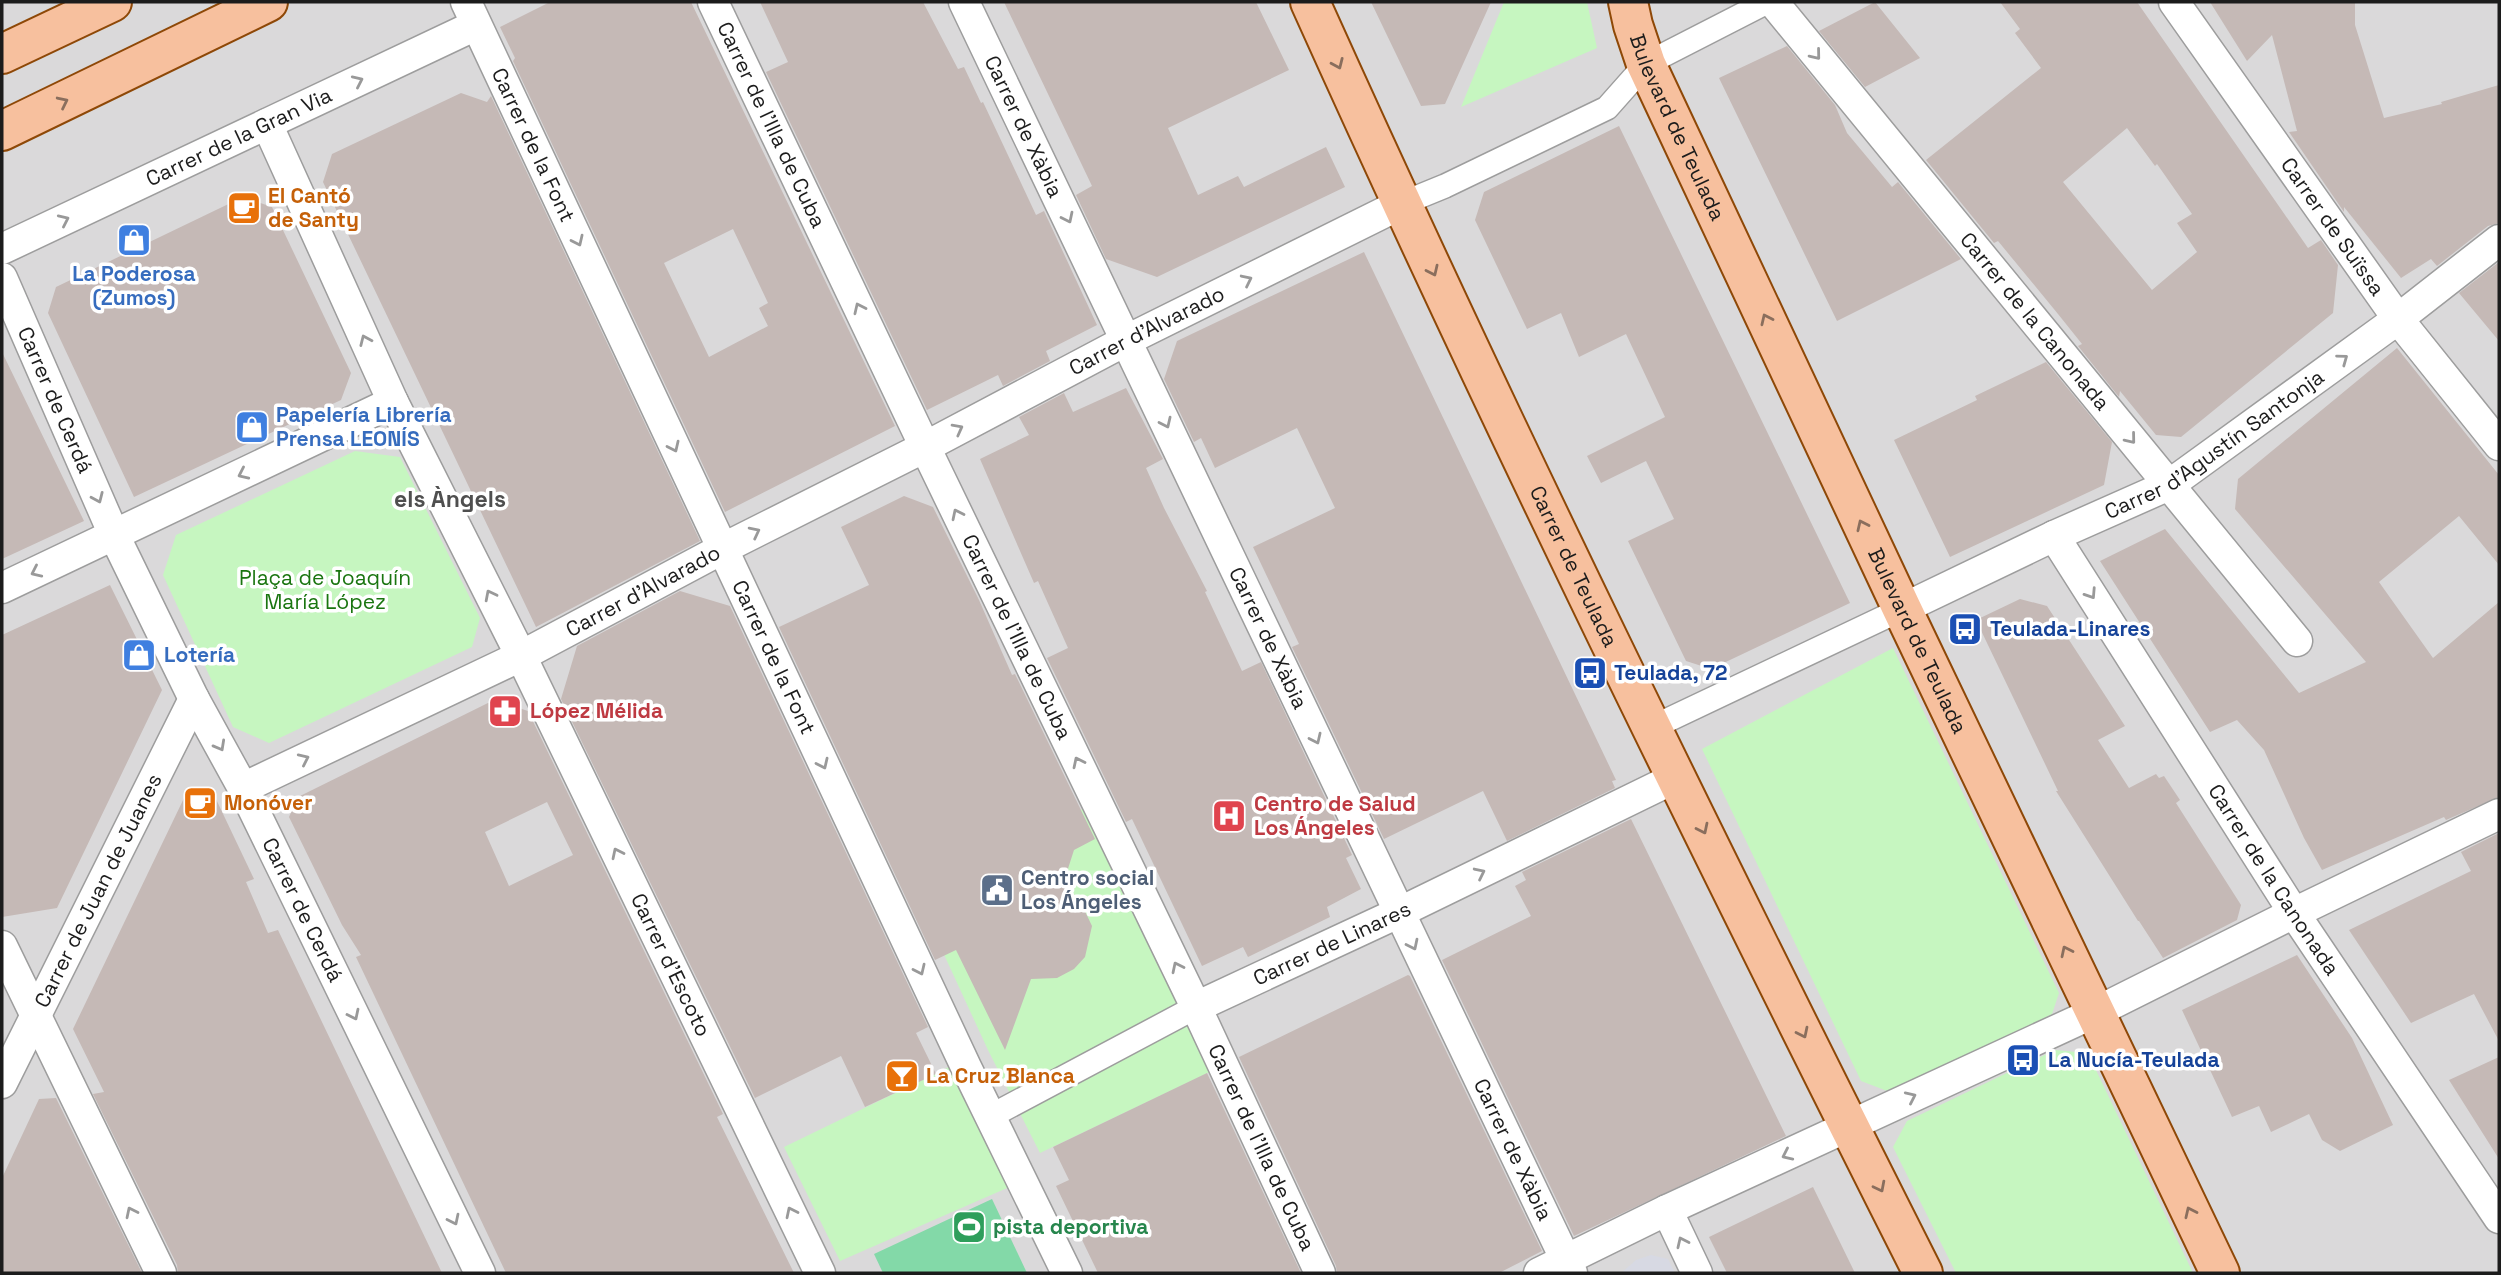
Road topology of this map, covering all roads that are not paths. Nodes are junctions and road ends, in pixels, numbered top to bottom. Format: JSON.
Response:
{"nodes":[{"id":1,"x":112,"y":2,"type":"edge"},
{"id":2,"x":268,"y":2,"type":"edge"},
{"id":3,"x":713,"y":2,"type":"edge"},
{"id":4,"x":964,"y":2,"type":"edge"},
{"id":5,"x":1310,"y":2,"type":"edge"},
{"id":6,"x":1628,"y":2,"type":"edge"},
{"id":7,"x":1767,"y":2,"type":"edge"},
{"id":8,"x":1773,"y":2,"type":"edge"},
{"id":9,"x":2174,"y":2,"type":"edge"},
{"id":10,"x":471,"y":13,"type":"edge"},
{"id":11,"x":2,"y":54,"type":"edge"},
{"id":12,"x":1646,"y":64,"type":"junction"},
{"id":13,"x":267,"y":124,"type":"junction"},
{"id":14,"x":2,"y":131,"type":"edge"},
{"id":15,"x":1401,"y":204,"type":"junction"},
{"id":16,"x":2499,"y":240,"type":"edge"},
{"id":17,"x":2,"y":249,"type":"edge"},
{"id":18,"x":2,"y":278,"type":"edge"},
{"id":19,"x":2398,"y":319,"type":"junction"},
{"id":20,"x":1127,"y":340,"type":"junction"},
{"id":21,"x":393,"y":402,"type":"junction"},
{"id":22,"x":2499,"y":445,"type":"edge"},
{"id":23,"x":925,"y":447,"type":"junction"},
{"id":24,"x":2169,"y":485,"type":"junction"},
{"id":25,"x":114,"y":534,"type":"junction"},
{"id":26,"x":2054,"y":536,"type":"junction"},
{"id":27,"x":722,"y":549,"type":"junction"},
{"id":28,"x":2,"y":588,"type":"edge"},
{"id":29,"x":1902,"y":610,"type":"junction"},
{"id":30,"x":2297,"y":641,"type":"dead end"},
{"id":31,"x":521,"y":656,"type":"junction"},
{"id":32,"x":194,"y":699,"type":"junction"},
{"id":33,"x":1651,"y":728,"type":"junction"},
{"id":34,"x":1677,"y":777,"type":"junction"},
{"id":35,"x":243,"y":788,"type":"junction"},
{"id":36,"x":2499,"y":814,"type":"edge"},
{"id":37,"x":1398,"y":913,"type":"junction"},
{"id":38,"x":2294,"y":913,"type":"junction"},
{"id":39,"x":2,"y":946,"type":"edge"},
{"id":40,"x":1196,"y":1007,"type":"junction"},
{"id":41,"x":2096,"y":1012,"type":"junction"},
{"id":42,"x":35,"y":1016,"type":"junction"},
{"id":43,"x":2,"y":1083,"type":"edge"},
{"id":44,"x":991,"y":1116,"type":"junction"},
{"id":45,"x":1849,"y":1126,"type":"junction"},
{"id":46,"x":1667,"y":1210,"type":"junction"},
{"id":47,"x":2499,"y":1218,"type":"edge"},
{"id":48,"x":1569,"y":1267,"type":"edge"},
{"id":49,"x":161,"y":1273,"type":"edge"},
{"id":50,"x":480,"y":1273,"type":"edge"},
{"id":51,"x":820,"y":1273,"type":"edge"},
{"id":52,"x":1067,"y":1273,"type":"edge"},
{"id":53,"x":1320,"y":1273,"type":"edge"},
{"id":54,"x":1539,"y":1273,"type":"edge"},
{"id":55,"x":1696,"y":1273,"type":"edge"},
{"id":56,"x":1923,"y":1273,"type":"edge"},
{"id":57,"x":2220,"y":1273,"type":"edge"}],
"edges":[{"from":1,"to":11,"type":"main road"},
{"from":14,"to":2,"type":"main road","one_way":true},
{"from":23,"to":3,"type":"street","name":"Carrer de l'Illa de Cuba","one_way":true},
{"from":4,"to":20,"type":"street","name":"Carrer de Xàbia","one_way":true},
{"from":5,"to":15,"type":"main road","name":"Carrer de Teulada","one_way":true},
{"from":6,"to":12,"type":"main road","name":"Bulevard de Teulada"},
{"from":7,"to":12,"type":"street","name":"Carrer d'Alvarado"},
{"from":8,"to":24,"type":"street","name":"Carrer de la Canonada","one_way":true},
{"from":9,"to":19,"type":"street","name":"Carrer de Suïssa"},
{"from":13,"to":10,"type":"street","name":"Carrer de la Gran Via","one_way":true},
{"from":10,"to":27,"type":"street","name":"Carrer de la Font","one_way":true},
{"from":12,"to":15,"type":"street","name":"Carrer d'Alvarado"},
{"from":29,"to":12,"type":"main road","name":"Bulevard de Teulada","one_way":true},
{"from":17,"to":13,"type":"street","name":"Carrer de la Gran Via","one_way":true},
{"from":21,"to":13,"type":"street","one_way":true},
{"from":20,"to":15,"type":"street","name":"Carrer d'Alvarado","one_way":true},
{"from":15,"to":33,"type":"main road","name":"Carrer de Teulada","one_way":true},
{"from":16,"to":19,"type":"street","name":"Carrer d'Agustín Santonja"},
{"from":18,"to":25,"type":"street","name":"Carrer de Cerdá","one_way":true},
{"from":19,"to":22,"type":"street","name":"Carrer de Suïssa"},
{"from":24,"to":19,"type":"street","name":"Carrer d'Agustín Santonja","one_way":true},
{"from":23,"to":20,"type":"street","name":"Carrer d'Alvarado","one_way":true},
{"from":20,"to":37,"type":"street","name":"Carrer de Xàbia","one_way":true},
{"from":21,"to":25,"type":"street","one_way":true},
{"from":31,"to":21,"type":"street","one_way":true},
{"from":27,"to":23,"type":"street","name":"Carrer d'Alvarado","one_way":true},
{"from":40,"to":23,"type":"street","name":"Carrer de l'Illa de Cuba","one_way":true},
{"from":24,"to":26,"type":"street","name":"Carrer d'Agustín Santonja"},
{"from":24,"to":30,"type":"street","name":"Carrer de la Canonada"},
{"from":25,"to":28,"type":"street","one_way":true},
{"from":25,"to":32,"type":"street","name":"Carrer de Cerdá"},
{"from":26,"to":29,"type":"street","name":"Carrer d'Agustín Santonja"},
{"from":26,"to":38,"type":"street","name":"Carrer de la Canonada","one_way":true},
{"from":27,"to":31,"type":"street","name":"Carrer d'Alvarado"},
{"from":27,"to":44,"type":"street","name":"Carrer de la Font","one_way":true},
{"from":29,"to":33,"type":"street"},
{"from":41,"to":29,"type":"main road","name":"Bulevard de Teulada","one_way":true},
{"from":35,"to":31,"type":"street","one_way":true},
{"from":51,"to":31,"type":"street","name":"Carrer d'Escoto","one_way":true},
{"from":32,"to":35,"type":"street","name":"Carrer de Cerdá","one_way":true},
{"from":32,"to":42,"type":"street","name":"Carrer de Juan de Juanes"},
{"from":33,"to":34,"type":"main road","name":"Carrer de Teulada"},
{"from":37,"to":34,"type":"street","name":"Carrer de Linares","one_way":true},
{"from":34,"to":45,"type":"main road","name":"Carrer de Teulada","one_way":true},
{"from":35,"to":50,"type":"street","name":"Carrer de Cerdá","one_way":true},
{"from":36,"to":38,"type":"street"},
{"from":37,"to":40,"type":"street","name":"Carrer de Linares"},
{"from":37,"to":48,"type":"street","name":"Carrer de Xàbia","one_way":true},
{"from":38,"to":41,"type":"street"},
{"from":38,"to":47,"type":"street","name":"Carrer de la Canonada"},
{"from":39,"to":42,"type":"street"},
{"from":40,"to":44,"type":"street","name":"Carrer de Linares"},
{"from":40,"to":53,"type":"street","name":"Carrer de l'Illa de Cuba"},
{"from":45,"to":41,"type":"street","one_way":true},
{"from":57,"to":41,"type":"main road","name":"Bulevard de Teulada","one_way":true},
{"from":42,"to":43,"type":"street","name":"Carrer de Juan de Juanes"},
{"from":49,"to":42,"type":"street","one_way":true},
{"from":44,"to":52,"type":"street","name":"Carrer de la Font"},
{"from":45,"to":46,"type":"street","one_way":true},
{"from":45,"to":56,"type":"main road","name":"Carrer de Teulada","one_way":true},
{"from":46,"to":48,"type":"street"},
{"from":55,"to":46,"type":"street","one_way":true},
{"from":48,"to":54,"type":"street"}]}
